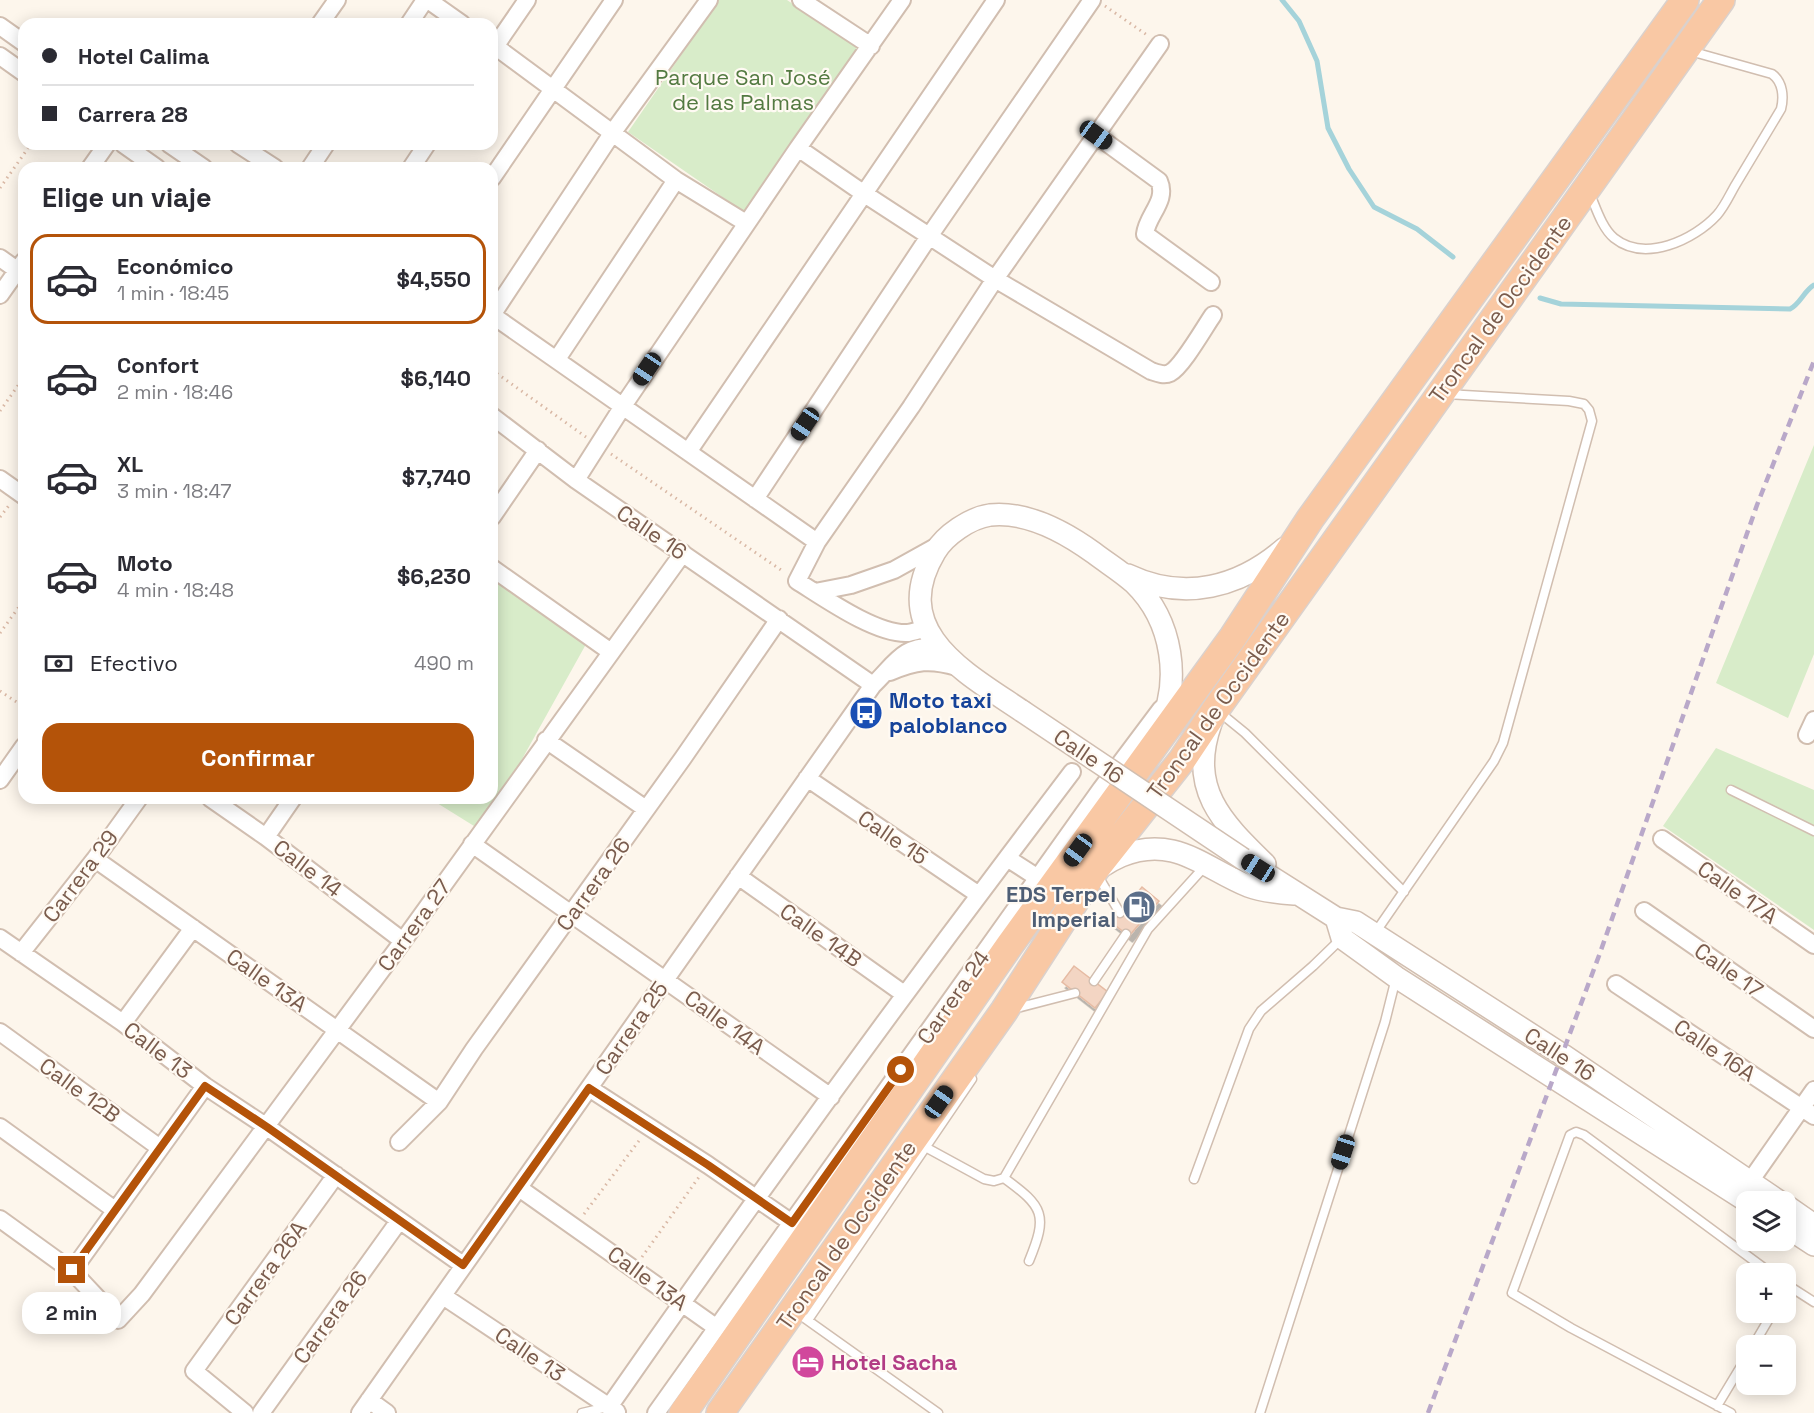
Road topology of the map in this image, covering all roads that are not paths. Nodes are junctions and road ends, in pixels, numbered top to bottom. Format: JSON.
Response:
{"nodes":[{"id":1,"x":337,"y":0,"type":"edge"},
{"id":2,"x":426,"y":0,"type":"edge"},
{"id":3,"x":527,"y":0,"type":"edge"},
{"id":4,"x":614,"y":0,"type":"edge"},
{"id":5,"x":709,"y":0,"type":"edge"},
{"id":6,"x":902,"y":0,"type":"edge"},
{"id":7,"x":996,"y":0,"type":"edge"},
{"id":8,"x":1094,"y":0,"type":"edge"},
{"id":9,"x":1684,"y":0,"type":"edge"},
{"id":10,"x":1721,"y":0,"type":"edge"},
{"id":11,"x":804,"y":1,"type":"edge"},
{"id":12,"x":324,"y":18,"type":"edge"},
{"id":13,"x":414,"y":18,"type":"edge"},
{"id":14,"x":453,"y":18,"type":"edge"},
{"id":15,"x":0,"y":26,"type":"edge"},
{"id":16,"x":18,"y":39,"type":"edge"},
{"id":17,"x":498,"y":40,"type":"edge"},
{"id":18,"x":1160,"y":44,"type":"road end"},
{"id":19,"x":871,"y":46,"type":"junction"},
{"id":20,"x":1686,"y":50,"type":"junction"},
{"id":21,"x":498,"y":51,"type":"edge"},
{"id":22,"x":0,"y":56,"type":"edge"},
{"id":23,"x":18,"y":69,"type":"edge"},
{"id":24,"x":552,"y":89,"type":"junction"},
{"id":25,"x":613,"y":132,"type":"junction"},
{"id":26,"x":1096,"y":135,"type":"junction"},
{"id":27,"x":798,"y":148,"type":"junction"},
{"id":28,"x":132,"y":150,"type":"edge"},
{"id":29,"x":178,"y":150,"type":"edge"},
{"id":30,"x":247,"y":150,"type":"edge"},
{"id":31,"x":148,"y":162,"type":"edge"},
{"id":32,"x":195,"y":162,"type":"edge"},
{"id":33,"x":266,"y":162,"type":"edge"},
{"id":34,"x":498,"y":169,"type":"edge"},
{"id":35,"x":676,"y":180,"type":"junction"},
{"id":36,"x":1587,"y":188,"type":"junction"},
{"id":37,"x":863,"y":193,"type":"junction"},
{"id":38,"x":746,"y":223,"type":"junction"},
{"id":39,"x":930,"y":235,"type":"junction"},
{"id":40,"x":0,"y":258,"type":"edge"},
{"id":41,"x":18,"y":267,"type":"edge"},
{"id":42,"x":18,"y":274,"type":"edge"},
{"id":43,"x":995,"y":279,"type":"junction"},
{"id":44,"x":1211,"y":282,"type":"dead end"},
{"id":45,"x":0,"y":295,"type":"edge"},
{"id":46,"x":498,"y":306,"type":"edge"},
{"id":47,"x":1213,"y":315,"type":"dead end"},
{"id":48,"x":498,"y":319,"type":"edge"},
{"id":49,"x":557,"y":359,"type":"junction"},
{"id":50,"x":1440,"y":394,"type":"junction"},
{"id":51,"x":622,"y":406,"type":"junction"},
{"id":52,"x":498,"y":421,"type":"edge"},
{"id":53,"x":538,"y":450,"type":"junction"},
{"id":54,"x":688,"y":452,"type":"junction"},
{"id":55,"x":0,"y":479,"type":"edge"},
{"id":56,"x":576,"y":480,"type":"junction"},
{"id":57,"x":18,"y":492,"type":"edge"},
{"id":58,"x":755,"y":499,"type":"junction"},
{"id":59,"x":498,"y":508,"type":"edge"},
{"id":60,"x":1310,"y":519,"type":"junction"},
{"id":61,"x":817,"y":542,"type":"junction"},
{"id":62,"x":939,"y":544,"type":"junction"},
{"id":63,"x":683,"y":553,"type":"junction"},
{"id":64,"x":1117,"y":570,"type":"junction"},
{"id":65,"x":498,"y":572,"type":"edge"},
{"id":66,"x":815,"y":592,"type":"junction"},
{"id":67,"x":779,"y":619,"type":"junction"},
{"id":68,"x":926,"y":628,"type":"junction"},
{"id":69,"x":937,"y":647,"type":"junction"},
{"id":70,"x":611,"y":652,"type":"junction"},
{"id":71,"x":957,"y":667,"type":"junction"},
{"id":72,"x":878,"y":680,"type":"junction"},
{"id":73,"x":1169,"y":699,"type":"junction"},
{"id":74,"x":1216,"y":709,"type":"junction"},
{"id":75,"x":546,"y":740,"type":"junction"},
{"id":76,"x":18,"y":754,"type":"edge"},
{"id":77,"x":1147,"y":755,"type":"junction"},
{"id":78,"x":1072,"y":772,"type":"dead end"},
{"id":79,"x":807,"y":778,"type":"junction"},
{"id":80,"x":0,"y":780,"type":"edge"},
{"id":81,"x":1731,"y":790,"type":"dead end"},
{"id":82,"x":135,"y":804,"type":"edge"},
{"id":83,"x":219,"y":804,"type":"edge"},
{"id":84,"x":289,"y":804,"type":"edge"},
{"id":85,"x":646,"y":809,"type":"junction"},
{"id":86,"x":1814,"y":831,"type":"edge"},
{"id":87,"x":266,"y":837,"type":"junction"},
{"id":88,"x":1662,"y":839,"type":"dead end"},
{"id":89,"x":472,"y":844,"type":"junction"},
{"id":90,"x":1007,"y":858,"type":"junction"},
{"id":91,"x":95,"y":859,"type":"junction"},
{"id":92,"x":1208,"y":864,"type":"junction"},
{"id":93,"x":1095,"y":870,"type":"junction"},
{"id":94,"x":738,"y":876,"type":"junction"},
{"id":95,"x":1038,"y":878,"type":"junction"},
{"id":96,"x":1294,"y":890,"type":"junction"},
{"id":97,"x":1404,"y":892,"type":"junction"},
{"id":98,"x":979,"y":895,"type":"junction"},
{"id":99,"x":1644,"y":911,"type":"dead end"},
{"id":100,"x":571,"y":913,"type":"junction"},
{"id":101,"x":1120,"y":913,"type":"dead end"},
{"id":102,"x":1139,"y":924,"type":"dead end"},
{"id":103,"x":193,"y":928,"type":"junction"},
{"id":104,"x":1339,"y":928,"type":"junction"},
{"id":105,"x":1148,"y":929,"type":"junction"},
{"id":106,"x":1126,"y":934,"type":"dead end"},
{"id":107,"x":1374,"y":934,"type":"junction"},
{"id":108,"x":0,"y":938,"type":"edge"},
{"id":109,"x":403,"y":940,"type":"junction"},
{"id":110,"x":1814,"y":945,"type":"edge"},
{"id":111,"x":21,"y":953,"type":"junction"},
{"id":112,"x":1396,"y":978,"type":"junction"},
{"id":113,"x":666,"y":979,"type":"junction"},
{"id":114,"x":1094,"y":981,"type":"dead end"},
{"id":115,"x":1616,"y":984,"type":"dead end"},
{"id":116,"x":1075,"y":993,"type":"dead end"},
{"id":117,"x":904,"y":994,"type":"junction"},
{"id":118,"x":1014,"y":1011,"type":"junction"},
{"id":119,"x":123,"y":1023,"type":"junction"},
{"id":120,"x":1814,"y":1029,"type":"edge"},
{"id":121,"x":338,"y":1030,"type":"junction"},
{"id":122,"x":0,"y":1032,"type":"edge"},
{"id":123,"x":977,"y":1072,"type":"dead end"},
{"id":124,"x":205,"y":1086,"type":"junction"},
{"id":125,"x":589,"y":1088,"type":"junction"},
{"id":126,"x":1814,"y":1090,"type":"edge"},
{"id":127,"x":831,"y":1097,"type":"junction"},
{"id":128,"x":439,"y":1102,"type":"junction"},
{"id":129,"x":1808,"y":1112,"type":"edge"},
{"id":130,"x":0,"y":1127,"type":"edge"},
{"id":131,"x":267,"y":1127,"type":"junction"},
{"id":132,"x":399,"y":1142,"type":"dead end"},
{"id":133,"x":919,"y":1143,"type":"junction"},
{"id":134,"x":160,"y":1148,"type":"junction"},
{"id":135,"x":336,"y":1175,"type":"junction"},
{"id":136,"x":1004,"y":1178,"type":"junction"},
{"id":137,"x":1194,"y":1179,"type":"dead end"},
{"id":138,"x":519,"y":1188,"type":"junction"},
{"id":139,"x":1743,"y":1191,"type":"edge"},
{"id":140,"x":1743,"y":1191,"type":"edge"},
{"id":141,"x":1748,"y":1191,"type":"edge"},
{"id":142,"x":756,"y":1198,"type":"junction"},
{"id":143,"x":115,"y":1210,"type":"junction"},
{"id":144,"x":1796,"y":1213,"type":"edge"},
{"id":145,"x":0,"y":1219,"type":"edge"},
{"id":146,"x":399,"y":1221,"type":"junction"},
{"id":147,"x":792,"y":1223,"type":"junction"},
{"id":148,"x":1814,"y":1225,"type":"edge"},
{"id":149,"x":1796,"y":1233,"type":"edge"},
{"id":150,"x":1814,"y":1245,"type":"edge"},
{"id":151,"x":1029,"y":1261,"type":"dead end"},
{"id":152,"x":1757,"y":1263,"type":"edge"},
{"id":153,"x":463,"y":1265,"type":"junction"},
{"id":154,"x":72,"y":1270,"type":"junction"},
{"id":155,"x":1796,"y":1292,"type":"edge"},
{"id":156,"x":443,"y":1296,"type":"junction"},
{"id":157,"x":1814,"y":1302,"type":"edge"},
{"id":158,"x":682,"y":1303,"type":"junction"},
{"id":159,"x":801,"y":1315,"type":"junction"},
{"id":160,"x":717,"y":1328,"type":"junction"},
{"id":161,"x":1736,"y":1375,"type":"edge"},
{"id":162,"x":731,"y":1402,"type":"edge"},
{"id":163,"x":1717,"y":1406,"type":"junction"},
{"id":164,"x":364,"y":1407,"type":"edge"},
{"id":165,"x":613,"y":1410,"type":"edge"},
{"id":166,"x":245,"y":1413,"type":"edge"},
{"id":167,"x":261,"y":1413,"type":"edge"},
{"id":168,"x":387,"y":1413,"type":"edge"},
{"id":169,"x":582,"y":1413,"type":"edge"},
{"id":170,"x":656,"y":1413,"type":"edge"},
{"id":171,"x":683,"y":1413,"type":"edge"},
{"id":172,"x":938,"y":1413,"type":"edge"},
{"id":173,"x":1260,"y":1413,"type":"edge"},
{"id":174,"x":1731,"y":1413,"type":"edge"}],
"edges":[{"from":1,"to":12,"type":"street"},
{"from":2,"to":13,"type":"street"},
{"from":2,"to":14,"type":"street"},
{"from":3,"to":17,"type":"street"},
{"from":4,"to":24,"type":"street"},
{"from":5,"to":25,"type":"street"},
{"from":6,"to":19,"type":"street"},
{"from":7,"to":37,"type":"street"},
{"from":8,"to":39,"type":"street"},
{"from":9,"to":60,"type":"highway","name":"Troncal de Occidente"},
{"from":10,"to":20,"type":"highway","name":"Troncal de Occidente"},
{"from":11,"to":19,"type":"street"},
{"from":15,"to":16,"type":"street"},
{"from":18,"to":26,"type":"street"},
{"from":19,"to":27,"type":"street"},
{"from":20,"to":36,"type":"highway","name":"Troncal de Occidente"},
{"from":20,"to":36,"type":"lane"},
{"from":21,"to":24,"type":"street"},
{"from":22,"to":23,"type":"street"},
{"from":24,"to":25,"type":"street"},
{"from":24,"to":34,"type":"street"},
{"from":25,"to":35,"type":"street"},
{"from":25,"to":46,"type":"street"},
{"from":26,"to":43,"type":"street"},
{"from":26,"to":44,"type":"street"},
{"from":27,"to":37,"type":"street"},
{"from":27,"to":38,"type":"street"},
{"from":28,"to":31,"type":"street"},
{"from":29,"to":32,"type":"street"},
{"from":30,"to":33,"type":"street"},
{"from":35,"to":38,"type":"street"},
{"from":35,"to":49,"type":"street"},
{"from":36,"to":50,"type":"highway","name":"Troncal de Occidente"},
{"from":37,"to":39,"type":"street"},
{"from":37,"to":54,"type":"street"},
{"from":38,"to":51,"type":"street"},
{"from":39,"to":43,"type":"street"},
{"from":39,"to":58,"type":"street"},
{"from":40,"to":41,"type":"street"},
{"from":42,"to":45,"type":"street"},
{"from":43,"to":47,"type":"street"},
{"from":43,"to":61,"type":"street"},
{"from":48,"to":49,"type":"street"},
{"from":49,"to":51,"type":"street"},
{"from":50,"to":74,"type":"highway","name":"Troncal de Occidente"},
{"from":50,"to":97,"type":"lane"},
{"from":51,"to":54,"type":"street"},
{"from":51,"to":56,"type":"street"},
{"from":52,"to":53,"type":"street","name":"Calle 16"},
{"from":53,"to":56,"type":"street","name":"Calle 16"},
{"from":53,"to":59,"type":"street"},
{"from":54,"to":58,"type":"street"},
{"from":55,"to":57,"type":"street"},
{"from":56,"to":63,"type":"street","name":"Calle 16"},
{"from":58,"to":61,"type":"street"},
{"from":60,"to":64,"type":"street"},
{"from":60,"to":77,"type":"highway","name":"Troncal de Occidente"},
{"from":61,"to":66,"type":"street"},
{"from":62,"to":64,"type":"street"},
{"from":62,"to":66,"type":"street"},
{"from":62,"to":68,"type":"street","name":"Calle 16"},
{"from":63,"to":67,"type":"street","name":"Calle 16"},
{"from":63,"to":70,"type":"street","name":"Carrera 27"},
{"from":64,"to":73,"type":"street"},
{"from":65,"to":70,"type":"street"},
{"from":66,"to":68,"type":"street"},
{"from":67,"to":72,"type":"street","name":"Calle 16"},
{"from":67,"to":85,"type":"street","name":"Carrera 26"},
{"from":68,"to":69,"type":"street","name":"Calle 16"},
{"from":69,"to":71,"type":"street","name":"Calle 16"},
{"from":69,"to":72,"type":"street","name":"Carrera 25"},
{"from":70,"to":75,"type":"street","name":"Carrera 27"},
{"from":71,"to":72,"type":"street"},
{"from":71,"to":96,"type":"street","name":"Calle 16","bridge":true},
{"from":72,"to":79,"type":"street","name":"Carrera 25"},
{"from":73,"to":77,"type":"street"},
{"from":73,"to":95,"type":"street","name":"Carrera 24"},
{"from":74,"to":93,"type":"highway","name":"Troncal de Occidente"},
{"from":74,"to":96,"type":"street"},
{"from":74,"to":97,"type":"lane"},
{"from":75,"to":85,"type":"street"},
{"from":75,"to":89,"type":"street","name":"Carrera 27"},
{"from":76,"to":80,"type":"street"},
{"from":77,"to":171,"type":"highway","name":"Troncal de Occidente"},
{"from":78,"to":90,"type":"street"},
{"from":79,"to":94,"type":"street","name":"Carrera 25"},
{"from":79,"to":98,"type":"street","name":"Calle 15"},
{"from":81,"to":86,"type":"lane"},
{"from":82,"to":91,"type":"street","name":"Carrera 29"},
{"from":83,"to":87,"type":"street","name":"Calle 14"},
{"from":84,"to":87,"type":"street"},
{"from":85,"to":100,"type":"street","name":"Carrera 26"},
{"from":87,"to":109,"type":"street","name":"Calle 14"},
{"from":88,"to":110,"type":"street","name":"Calle 17A"},
{"from":89,"to":100,"type":"street","name":"Calle 14A"},
{"from":89,"to":109,"type":"street","name":"Carrera 27"},
{"from":90,"to":95,"type":"street"},
{"from":90,"to":98,"type":"street"},
{"from":91,"to":103,"type":"street","name":"Calle 13A"},
{"from":91,"to":111,"type":"street","name":"Carrera 29"},
{"from":92,"to":93,"type":"street"},
{"from":92,"to":96,"type":"street"},
{"from":92,"to":105,"type":"lane"},
{"from":93,"to":101,"type":"lane"},
{"from":93,"to":118,"type":"highway","name":"Troncal de Occidente"},
{"from":94,"to":113,"type":"street","name":"Carrera 25"},
{"from":94,"to":117,"type":"street","name":"Calle 14B"},
{"from":95,"to":147,"type":"street","name":"Carrera 24"},
{"from":96,"to":104,"type":"street","name":"Calle 16"},
{"from":97,"to":107,"type":"lane"},
{"from":98,"to":117,"type":"street"},
{"from":99,"to":120,"type":"street","name":"Calle 17"},
{"from":100,"to":113,"type":"street","name":"Calle 14A"},
{"from":100,"to":128,"type":"street","name":"Carrera 26"},
{"from":102,"to":105,"type":"lane"},
{"from":103,"to":119,"type":"street"},
{"from":103,"to":121,"type":"street","name":"Calle 13A"},
{"from":104,"to":107,"type":"street","name":"Calle 16"},
{"from":104,"to":112,"type":"street","name":"Calle 16"},
{"from":104,"to":137,"type":"lane"},
{"from":105,"to":136,"type":"lane"},
{"from":106,"to":114,"type":"lane"},
{"from":107,"to":139,"type":"street","name":"Calle 16"},
{"from":108,"to":111,"type":"street","name":"Calle 13"},
{"from":109,"to":121,"type":"street","name":"Carrera 27"},
{"from":111,"to":119,"type":"street","name":"Calle 13"},
{"from":112,"to":140,"type":"street","name":"Calle 16"},
{"from":112,"to":173,"type":"lane"},
{"from":113,"to":125,"type":"street","name":"Carrera 25"},
{"from":113,"to":127,"type":"street","name":"Calle 14A"},
{"from":115,"to":129,"type":"street","name":"Calle 16A"},
{"from":116,"to":118,"type":"lane"},
{"from":117,"to":127,"type":"street"},
{"from":118,"to":133,"type":"highway","name":"Troncal de Occidente"},
{"from":119,"to":124,"type":"street","name":"Calle 13"},
{"from":121,"to":128,"type":"street","name":"Calle 13A"},
{"from":121,"to":131,"type":"street","name":"Carrera 27"},
{"from":122,"to":134,"type":"street","name":"Calle 12B"},
{"from":123,"to":133,"type":"lane"},
{"from":124,"to":131,"type":"street","name":"Calle 13"},
{"from":124,"to":134,"type":"street"},
{"from":125,"to":138,"type":"street","name":"Carrera 25"},
{"from":125,"to":142,"type":"street"},
{"from":126,"to":129,"type":"street"},
{"from":127,"to":142,"type":"street"},
{"from":128,"to":132,"type":"street","name":"Carrera 26"},
{"from":129,"to":141,"type":"street"},
{"from":130,"to":143,"type":"street"},
{"from":131,"to":135,"type":"street","name":"Calle 13"},
{"from":131,"to":154,"type":"street","name":"Carrera 27"},
{"from":133,"to":136,"type":"lane"},
{"from":133,"to":159,"type":"highway","name":"Troncal de Occidente"},
{"from":134,"to":143,"type":"street"},
{"from":135,"to":146,"type":"street","name":"Calle 13"},
{"from":135,"to":166,"type":"street","name":"Carrera 26A"},
{"from":136,"to":151,"type":"lane"},
{"from":138,"to":153,"type":"street","name":"Carrera 25"},
{"from":138,"to":158,"type":"street","name":"Calle 13A"},
{"from":142,"to":147,"type":"street"},
{"from":142,"to":158,"type":"street"},
{"from":143,"to":154,"type":"street"},
{"from":144,"to":148,"type":"street"},
{"from":145,"to":154,"type":"street"},
{"from":146,"to":153,"type":"street","name":"Calle 13"},
{"from":146,"to":167,"type":"street","name":"Carrera 26"},
{"from":147,"to":160,"type":"street","name":"Carrera 24"},
{"from":149,"to":150,"type":"street"},
{"from":152,"to":163,"type":"lane"},
{"from":153,"to":156,"type":"street","name":"Carrera 25"},
{"from":155,"to":157,"type":"lane"},
{"from":156,"to":164,"type":"street","name":"Carrera 25"},
{"from":156,"to":165,"type":"street","name":"Calle 13"},
{"from":158,"to":160,"type":"street","name":"Calle 13A"},
{"from":158,"to":165,"type":"street"},
{"from":159,"to":162,"type":"highway","name":"Troncal de Occidente"},
{"from":159,"to":172,"type":"lane"},
{"from":160,"to":170,"type":"street","name":"Carrera 24"},
{"from":161,"to":163,"type":"lane"},
{"from":163,"to":174,"type":"lane"},
{"from":164,"to":168,"type":"street"},
{"from":165,"to":169,"type":"lane"}]}
